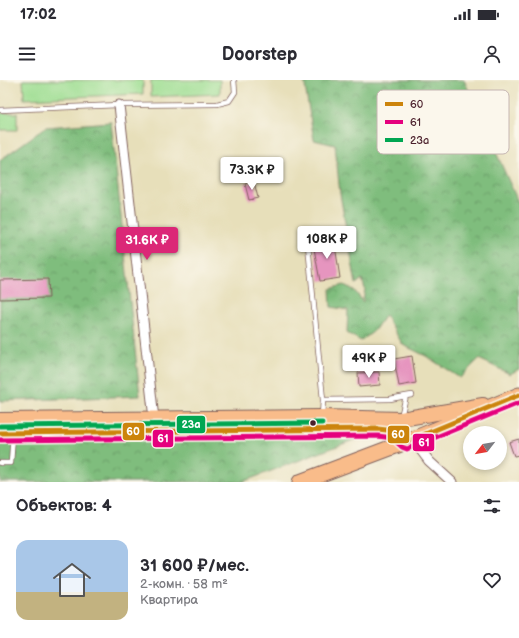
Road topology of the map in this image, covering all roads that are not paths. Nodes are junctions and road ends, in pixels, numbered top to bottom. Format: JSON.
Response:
{"nodes":[{"id":1,"x":234,"y":80,"type":"edge"},
{"id":2,"x":119,"y":105,"type":"junction"},
{"id":3,"x":0,"y":110,"type":"edge"},
{"id":4,"x":308,"y":245,"type":"dead end"},
{"id":5,"x":412,"y":395,"type":"dead end"},
{"id":6,"x":406,"y":396,"type":"junction"},
{"id":7,"x":516,"y":396,"type":"edge"},
{"id":8,"x":323,"y":400,"type":"junction"},
{"id":9,"x":154,"y":419,"type":"junction"},
{"id":10,"x":401,"y":419,"type":"junction"},
{"id":11,"x":0,"y":420,"type":"edge"},
{"id":12,"x":322,"y":424,"type":"junction"},
{"id":13,"x":6,"y":433,"type":"edge"},
{"id":14,"x":424,"y":434,"type":"junction"},
{"id":15,"x":406,"y":442,"type":"junction"},
{"id":16,"x":0,"y":463,"type":"edge"},
{"id":17,"x":300,"y":482,"type":"edge"},
{"id":18,"x":452,"y":482,"type":"edge"}],
"edges":[{"from":1,"to":2,"type":"lane"},
{"from":2,"to":3,"type":"lane"},
{"from":2,"to":9,"type":"street"},
{"from":4,"to":8,"type":"lane"},
{"from":5,"to":6,"type":"lane"},
{"from":6,"to":8,"type":"lane"},
{"from":6,"to":10,"type":"lane"},
{"from":7,"to":10,"type":"main road"},
{"from":7,"to":14,"type":"highway"},
{"from":8,"to":12,"type":"lane"},
{"from":9,"to":11,"type":"main road"},
{"from":9,"to":12,"type":"main road"},
{"from":10,"to":12,"type":"main road"},
{"from":10,"to":14,"type":"main road"},
{"from":12,"to":13,"type":"main road"},
{"from":12,"to":15,"type":"main road"},
{"from":13,"to":16,"type":"lane"},
{"from":14,"to":15,"type":"highway"},
{"from":14,"to":18,"type":"street"},
{"from":15,"to":17,"type":"highway"}]}
